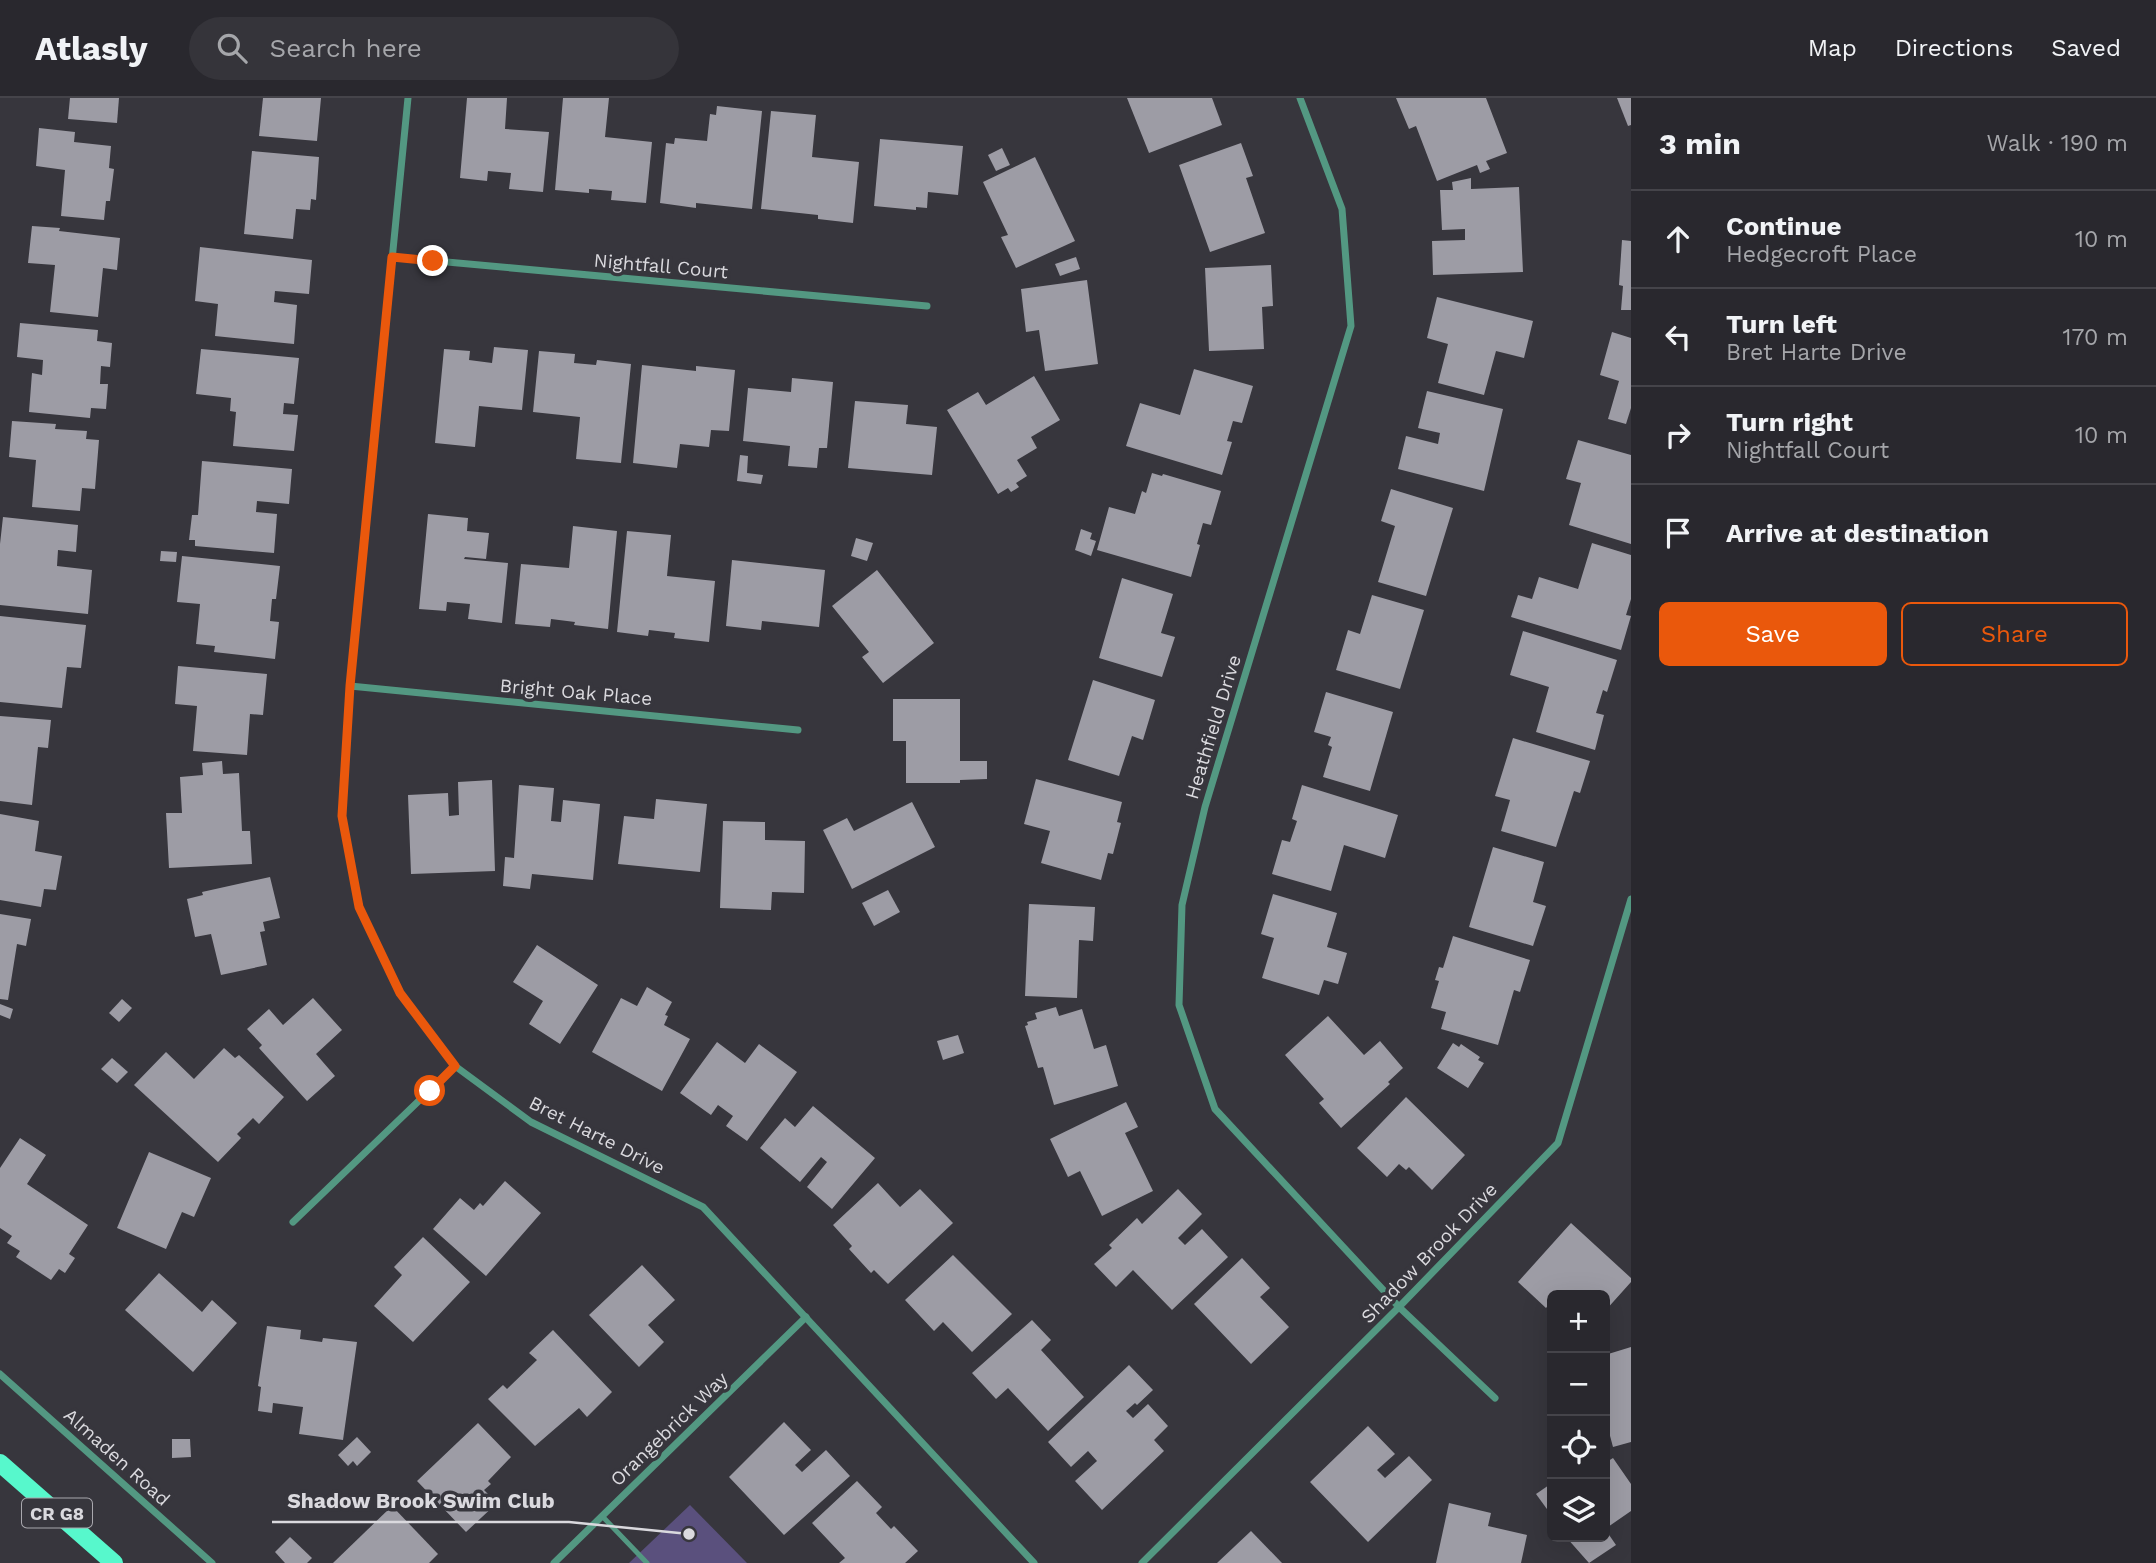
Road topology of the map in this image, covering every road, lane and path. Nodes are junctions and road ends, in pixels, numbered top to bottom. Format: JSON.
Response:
{"nodes":[{"id":1,"x":408,"y":98,"type":"edge"},
{"id":2,"x":1300,"y":98,"type":"edge"},
{"id":3,"x":392,"y":257,"type":"junction"},
{"id":4,"x":927,"y":306,"type":"dead end"},
{"id":5,"x":350,"y":686,"type":"junction"},
{"id":6,"x":798,"y":730,"type":"dead end"},
{"id":7,"x":1631,"y":899,"type":"edge"},
{"id":8,"x":455,"y":1066,"type":"junction"},
{"id":9,"x":293,"y":1222,"type":"dead end"},
{"id":10,"x":1399,"y":1307,"type":"junction"},
{"id":11,"x":806,"y":1317,"type":"junction"},
{"id":12,"x":0,"y":1374,"type":"edge"},
{"id":13,"x":1495,"y":1398,"type":"dead end"},
{"id":14,"x":0,"y":1462,"type":"edge"},
{"id":15,"x":602,"y":1516,"type":"junction"},
{"id":16,"x":114,"y":1563,"type":"edge"},
{"id":17,"x":212,"y":1563,"type":"edge"},
{"id":18,"x":554,"y":1563,"type":"edge"},
{"id":19,"x":647,"y":1563,"type":"edge"},
{"id":20,"x":1034,"y":1563,"type":"edge"},
{"id":21,"x":1142,"y":1563,"type":"edge"}],
"edges":[{"from":1,"to":3,"type":"street","name":"Bret Harte Drive"},
{"from":2,"to":10,"type":"street","name":"Heathfield Drive"},
{"from":3,"to":4,"type":"street","name":"Nightfall Court"},
{"from":3,"to":5,"type":"street","name":"Bret Harte Drive"},
{"from":5,"to":6,"type":"street","name":"Bright Oak Place"},
{"from":5,"to":8,"type":"street","name":"Bret Harte Drive"},
{"from":7,"to":10,"type":"street","name":"Shadow Brook Drive"},
{"from":8,"to":9,"type":"street"},
{"from":8,"to":11,"type":"street","name":"Bret Harte Drive"},
{"from":10,"to":13,"type":"street","name":"Heathfield Drive"},
{"from":10,"to":21,"type":"street","name":"Shadow Brook Drive"},
{"from":11,"to":15,"type":"street","name":"Orangebrick Way"},
{"from":11,"to":20,"type":"street","name":"Bret Harte Drive"},
{"from":12,"to":17,"type":"street","name":"Almaden Road"},
{"from":14,"to":16,"type":"main road","number":"CR G8"},
{"from":15,"to":18,"type":"street","name":"Orangebrick Way"},
{"from":15,"to":19,"type":"lane"}]}
